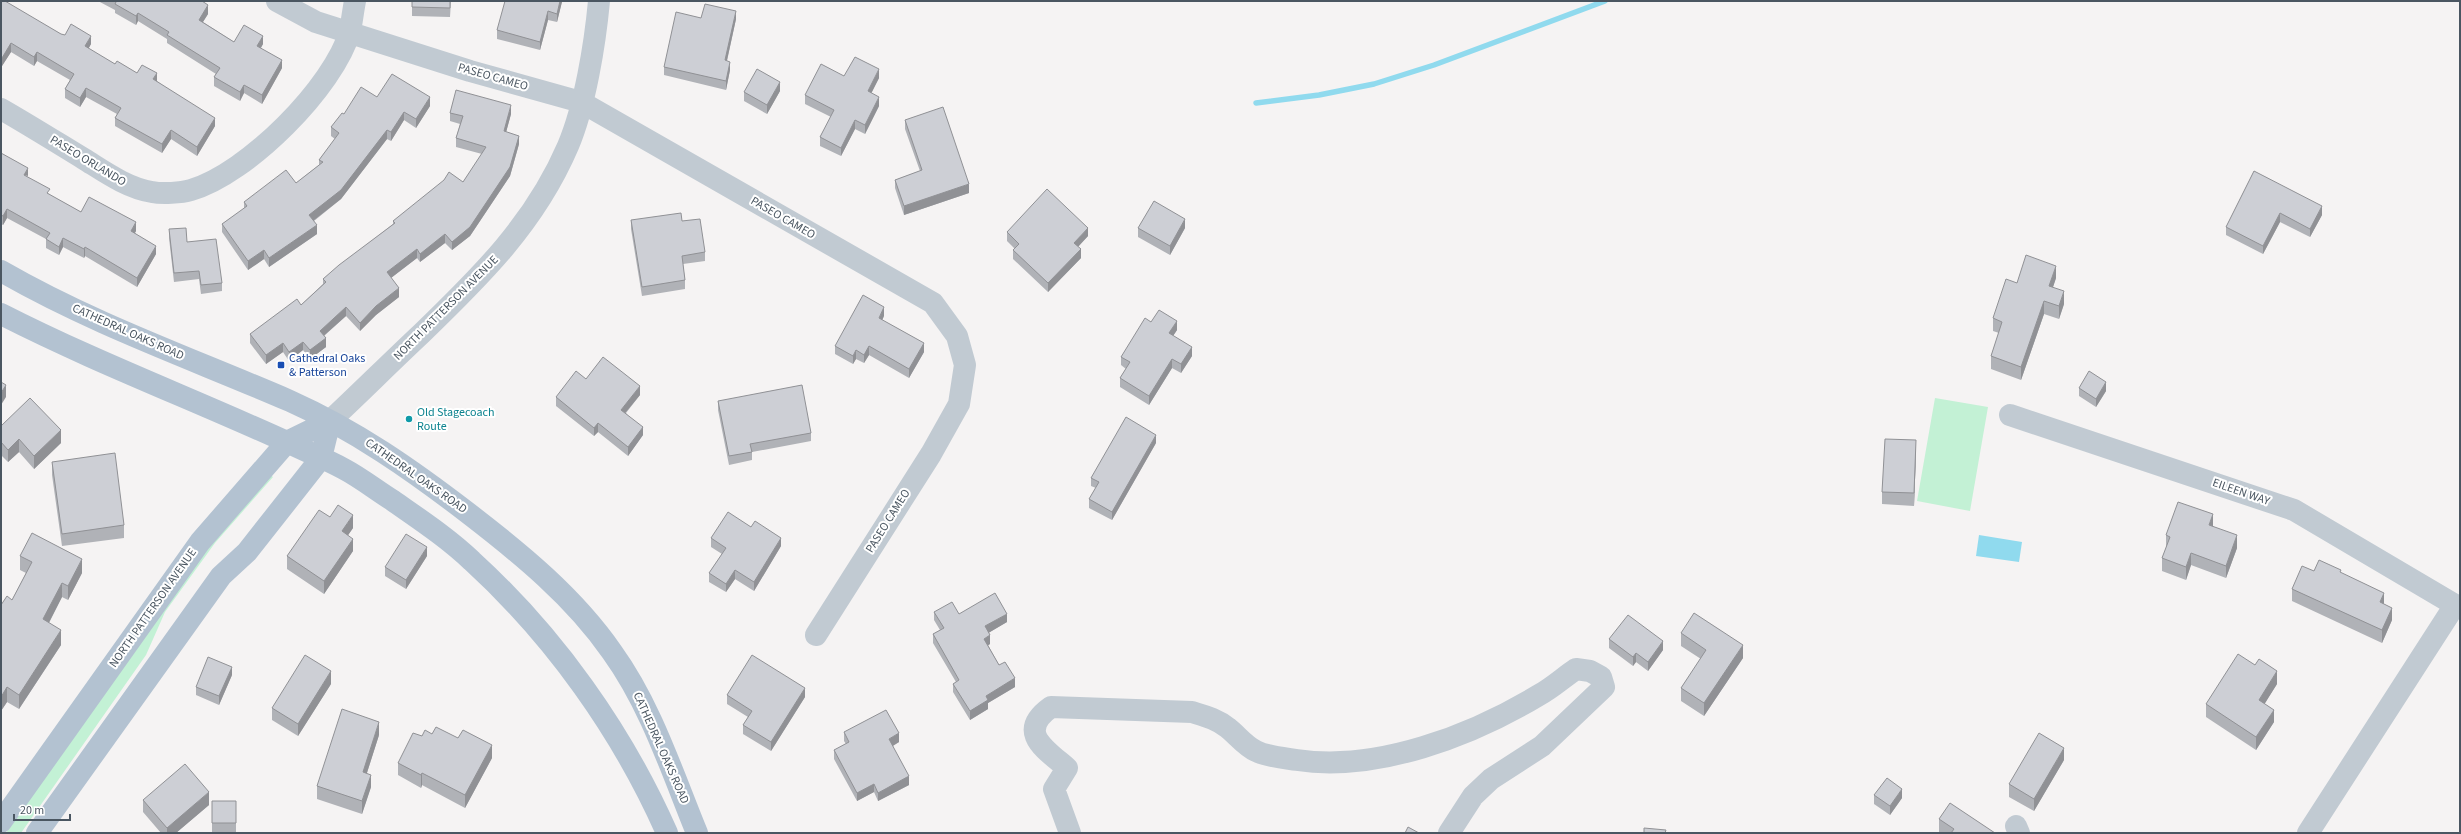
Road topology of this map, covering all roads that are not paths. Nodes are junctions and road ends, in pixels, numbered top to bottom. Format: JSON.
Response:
{"nodes":[{"id":1,"x":277,"y":1,"type":"edge"},
{"id":2,"x":355,"y":1,"type":"edge"},
{"id":3,"x":599,"y":1,"type":"edge"},
{"id":4,"x":350,"y":32,"type":"junction"},
{"id":5,"x":581,"y":102,"type":"junction"},
{"id":6,"x":1,"y":108,"type":"edge"},
{"id":7,"x":1,"y":271,"type":"edge"},
{"id":8,"x":1,"y":314,"type":"edge"},
{"id":9,"x":2010,"y":415,"type":"dead end"},
{"id":10,"x":330,"y":421,"type":"junction"},
{"id":11,"x":287,"y":442,"type":"junction"},
{"id":12,"x":321,"y":458,"type":"junction"},
{"id":13,"x":816,"y":635,"type":"dead end"},
{"id":14,"x":1,"y":822,"type":"edge"},
{"id":15,"x":37,"y":833,"type":"edge"},
{"id":16,"x":667,"y":833,"type":"edge"},
{"id":17,"x":697,"y":833,"type":"edge"},
{"id":18,"x":1070,"y":833,"type":"edge"},
{"id":19,"x":1450,"y":833,"type":"edge"},
{"id":20,"x":2308,"y":833,"type":"edge"}],
"edges":[{"from":1,"to":4,"type":"street","name":"PASEO CAMEO"},
{"from":2,"to":4,"type":"street","name":"PASEO ORLANDO"},
{"from":3,"to":5,"type":"street","name":"NORTH PATTERSON AVENUE"},
{"from":4,"to":5,"type":"street","name":"PASEO CAMEO"},
{"from":4,"to":6,"type":"street","name":"PASEO ORLANDO"},
{"from":5,"to":10,"type":"street","name":"NORTH PATTERSON AVENUE"},
{"from":5,"to":13,"type":"street","name":"PASEO CAMEO"},
{"from":7,"to":10,"type":"main road","name":"CATHEDRAL OAKS ROAD"},
{"from":8,"to":11,"type":"main road"},
{"from":9,"to":20,"type":"street","name":"EILEEN WAY"},
{"from":10,"to":11,"type":"main road","name":"NORTH PATTERSON AVENUE"},
{"from":10,"to":12,"type":"main road"},
{"from":10,"to":17,"type":"main road","name":"CATHEDRAL OAKS ROAD"},
{"from":11,"to":12,"type":"main road"},
{"from":11,"to":14,"type":"main road","name":"NORTH PATTERSON AVENUE"},
{"from":12,"to":15,"type":"main road"},
{"from":12,"to":16,"type":"main road"},
{"from":18,"to":19,"type":"street"}]}
